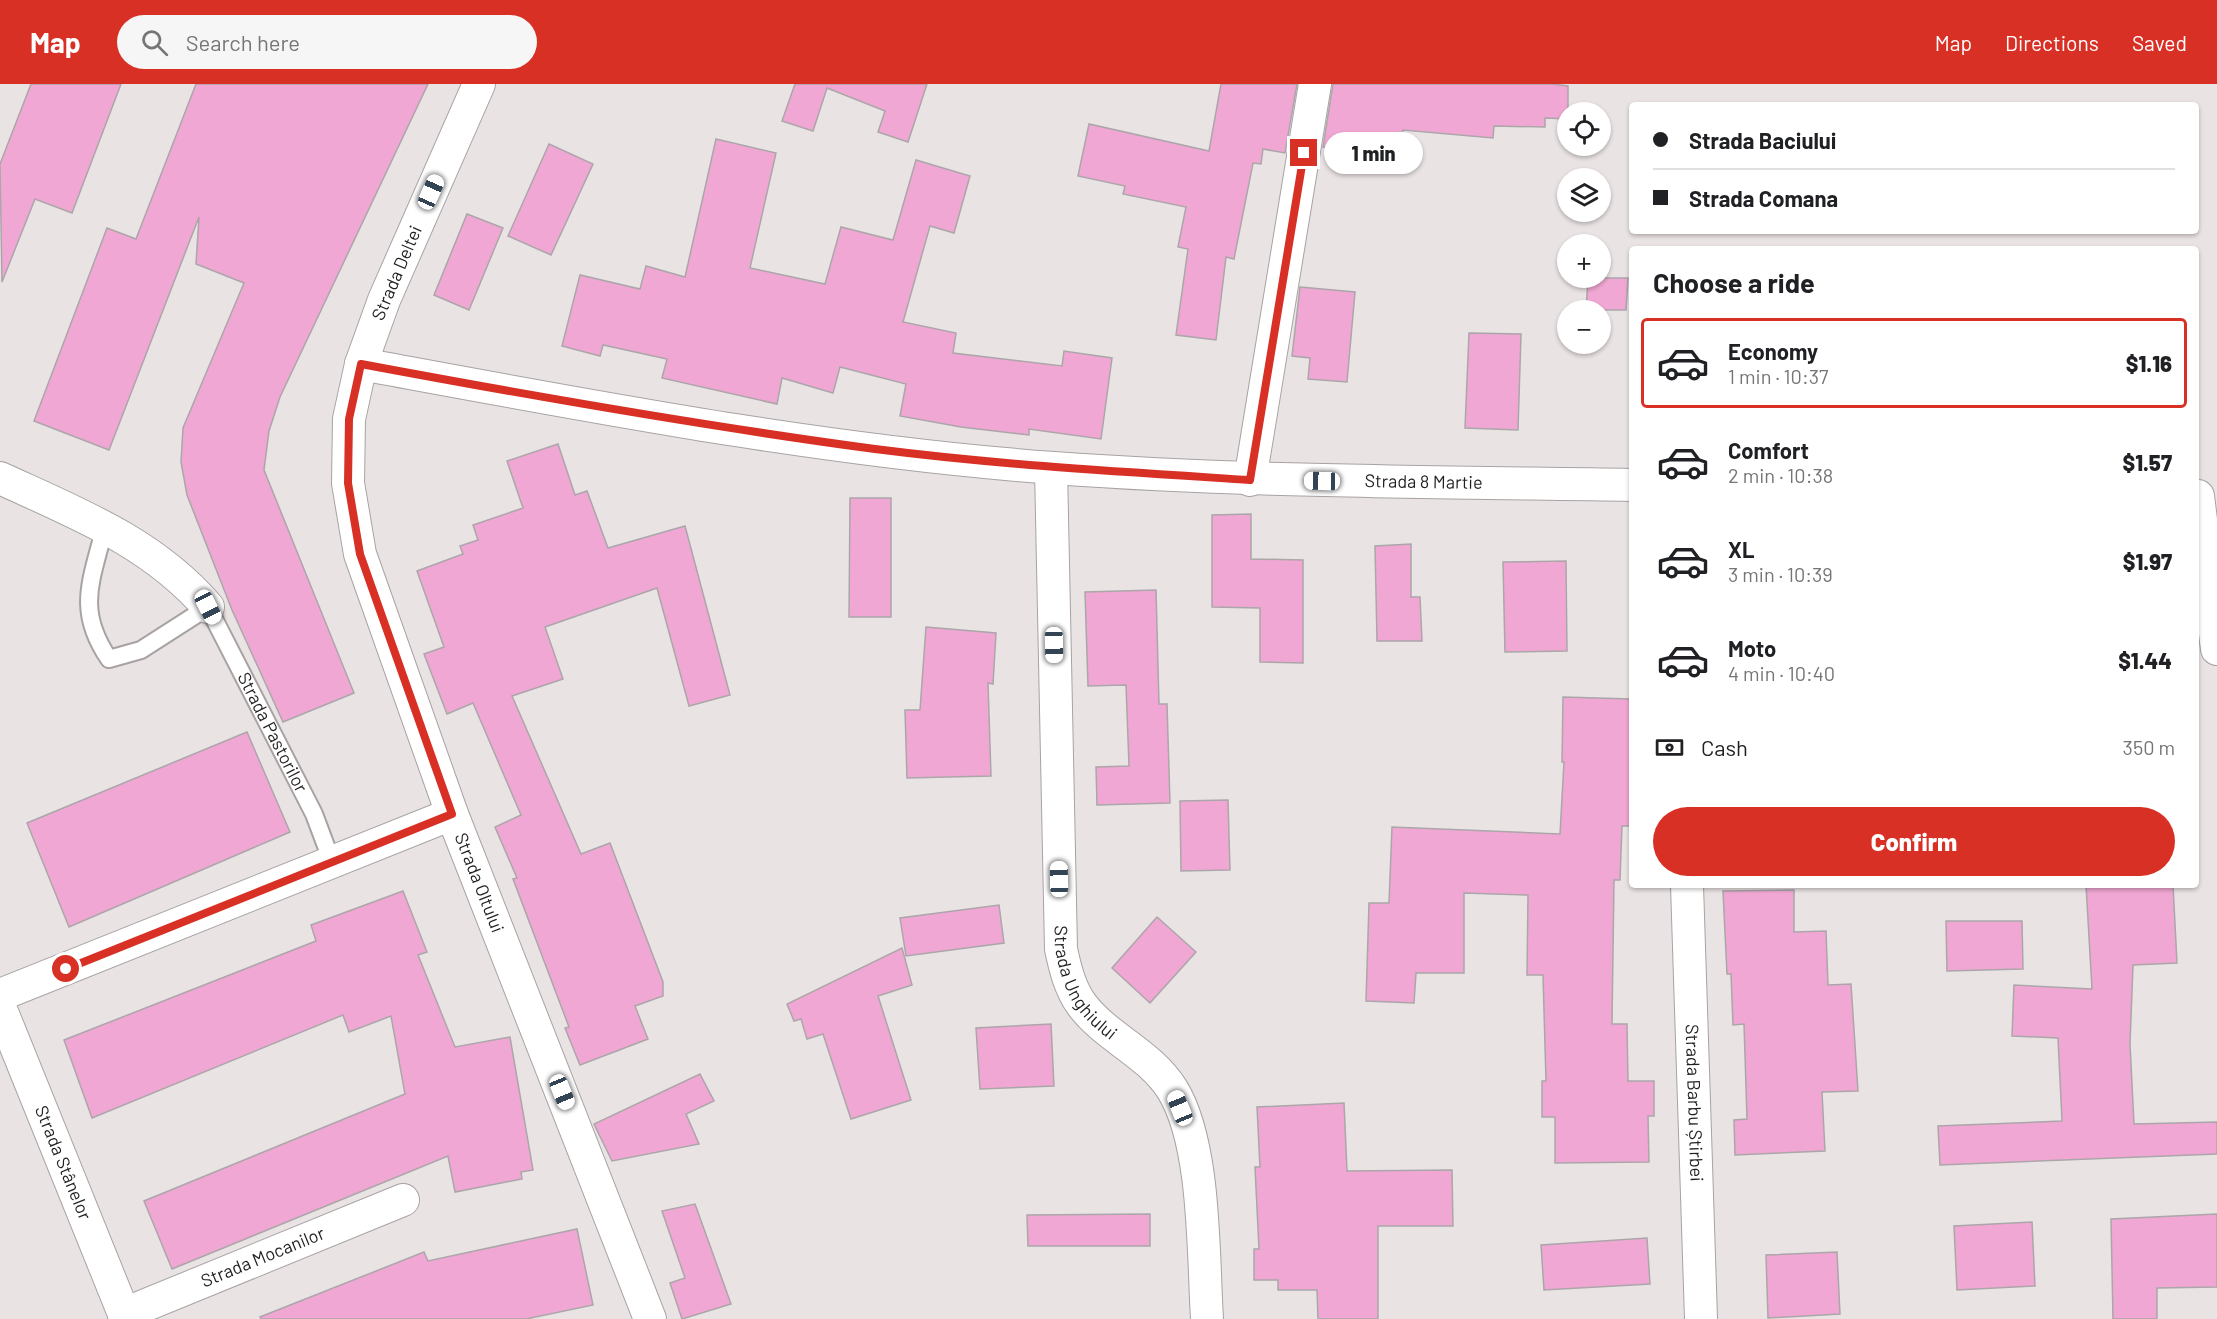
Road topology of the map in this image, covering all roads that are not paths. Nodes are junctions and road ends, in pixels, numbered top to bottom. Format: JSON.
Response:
{"nodes":[{"id":1,"x":478,"y":84,"type":"edge"},
{"id":2,"x":1315,"y":84,"type":"edge"},
{"id":3,"x":361,"y":364,"type":"junction"},
{"id":4,"x":1051,"y":468,"type":"junction"},
{"id":5,"x":0,"y":478,"type":"edge"},
{"id":6,"x":1250,"y":480,"type":"junction"},
{"id":7,"x":1629,"y":485,"type":"edge"},
{"id":8,"x":2204,"y":496,"type":"edge"},
{"id":9,"x":105,"y":526,"type":"junction"},
{"id":10,"x":208,"y":607,"type":"junction"},
{"id":11,"x":2217,"y":649,"type":"edge"},
{"id":12,"x":452,"y":814,"type":"junction"},
{"id":13,"x":332,"y":862,"type":"junction"},
{"id":14,"x":1687,"y":888,"type":"edge"},
{"id":15,"x":0,"y":995,"type":"edge"},
{"id":16,"x":0,"y":1007,"type":"edge"},
{"id":17,"x":403,"y":1200,"type":"dead end"},
{"id":18,"x":125,"y":1316,"type":"edge"},
{"id":19,"x":650,"y":1319,"type":"edge"},
{"id":20,"x":1207,"y":1319,"type":"edge"},
{"id":21,"x":1701,"y":1319,"type":"edge"}],
"edges":[{"from":1,"to":3,"type":"street","name":"Strada Deltei"},
{"from":2,"to":6,"type":"street"},
{"from":3,"to":4,"type":"street","name":"Strada 8 Martie"},
{"from":3,"to":12,"type":"street","name":"Strada Oltului"},
{"from":4,"to":6,"type":"street","name":"Strada 8 Martie"},
{"from":4,"to":20,"type":"street","name":"Strada Unghiului"},
{"from":5,"to":9,"type":"street","name":"Strada Pastorilor"},
{"from":6,"to":7,"type":"street","name":"Strada 8 Martie"},
{"from":8,"to":11,"type":"street"},
{"from":9,"to":10,"type":"street","name":"Strada Pastorilor"},
{"from":9,"to":10,"type":"lane"},
{"from":10,"to":13,"type":"lane","name":"Strada Pastorilor"},
{"from":12,"to":13,"type":"street"},
{"from":12,"to":19,"type":"street","name":"Strada Oltului"},
{"from":13,"to":15,"type":"street"},
{"from":14,"to":21,"type":"street","name":"Strada Barbu Știrbei"},
{"from":16,"to":18,"type":"street","name":"Strada Stânelor"},
{"from":17,"to":18,"type":"street","name":"Strada Mocanilor"}]}
